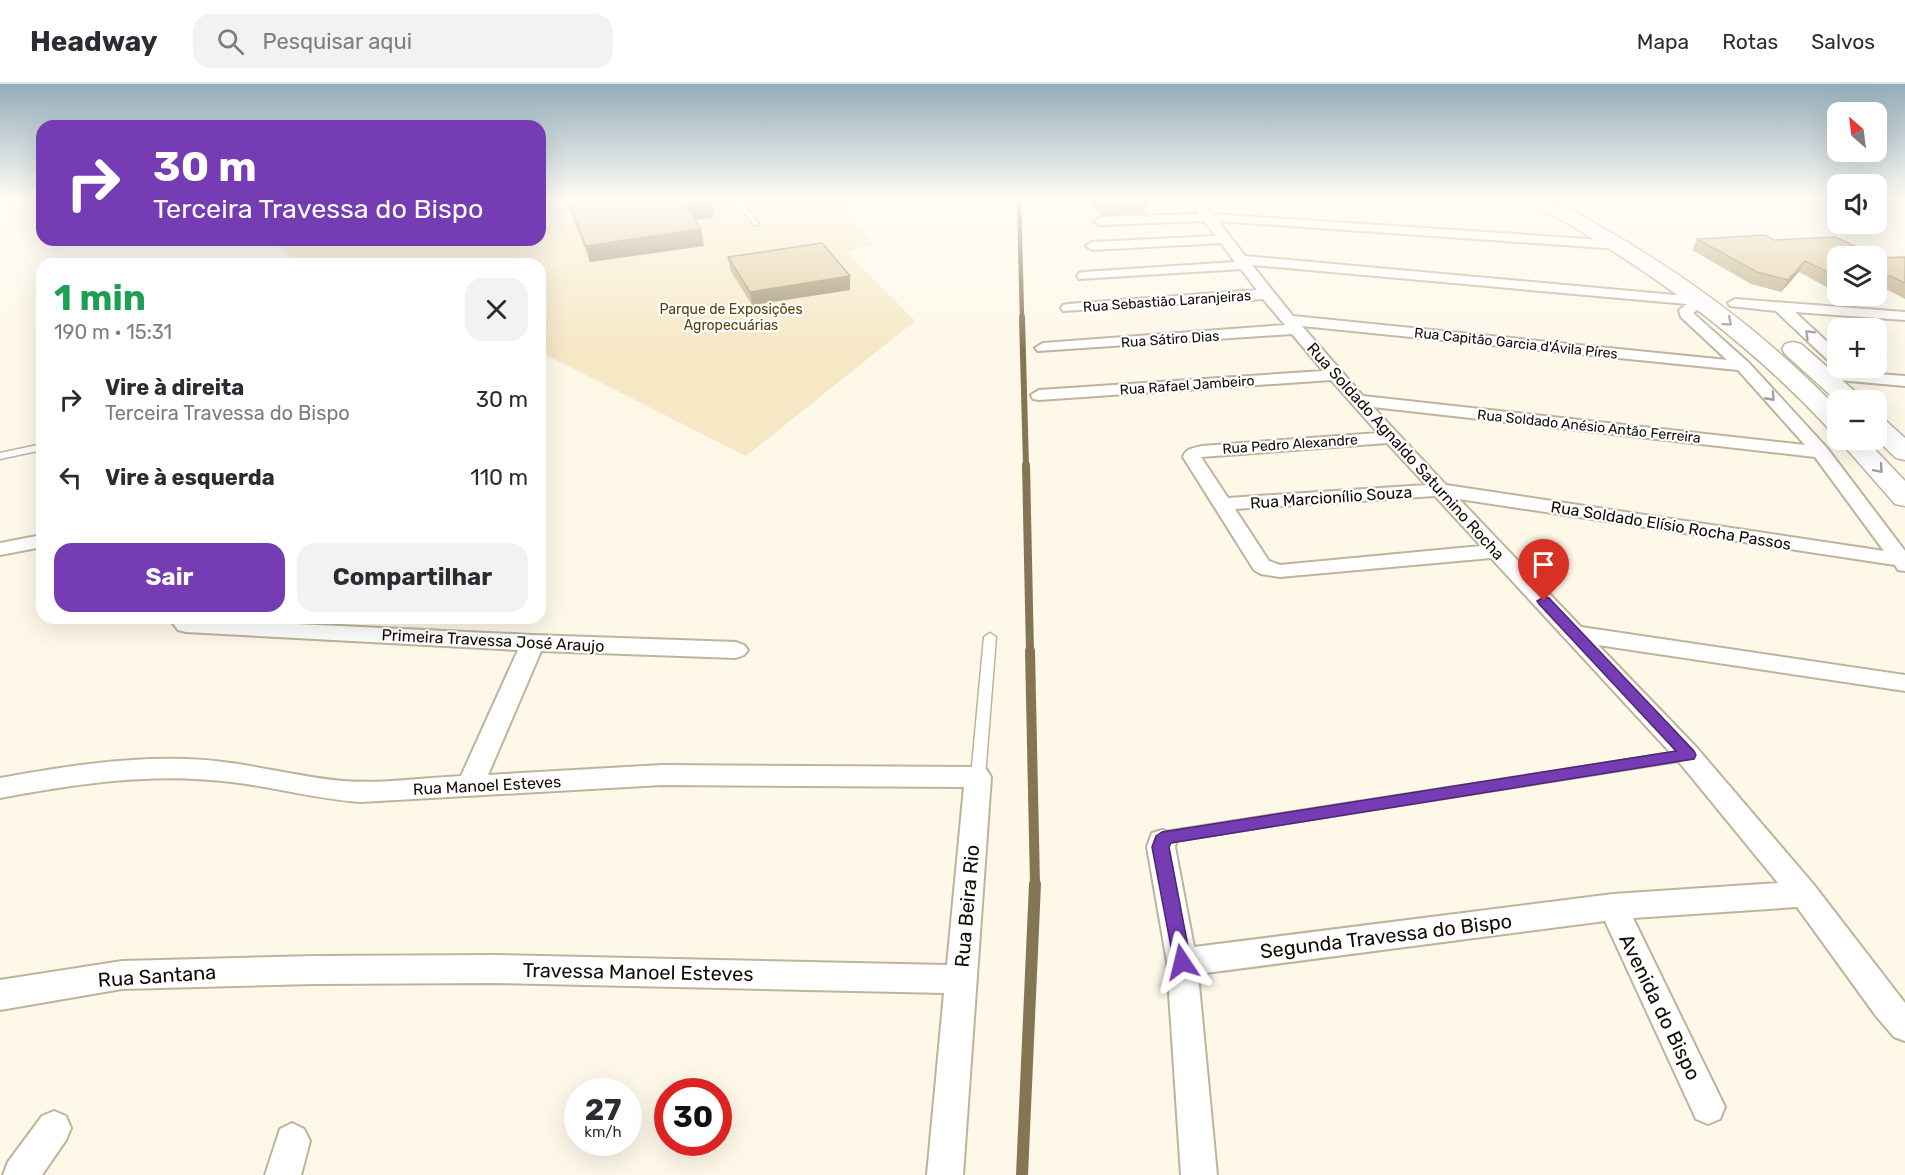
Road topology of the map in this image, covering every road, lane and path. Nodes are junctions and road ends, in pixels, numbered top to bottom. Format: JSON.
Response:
{"nodes":[{"id":1,"x":1233,"y":250,"type":"edge"},
{"id":2,"x":1627,"y":250,"type":"edge"},
{"id":3,"x":1653,"y":250,"type":"edge"},
{"id":4,"x":1243,"y":263,"type":"junction"},
{"id":5,"x":1084,"y":276,"type":"dead end"},
{"id":6,"x":1266,"y":294,"type":"junction"},
{"id":7,"x":1703,"y":301,"type":"junction"},
{"id":8,"x":1735,"y":303,"type":"junction"},
{"id":9,"x":1780,"y":306,"type":"junction"},
{"id":10,"x":1068,"y":308,"type":"dead end"},
{"id":11,"x":1905,"y":316,"type":"edge"},
{"id":12,"x":1762,"y":324,"type":"dead end"},
{"id":13,"x":1293,"y":325,"type":"junction"},
{"id":14,"x":1780,"y":338,"type":"dead end"},
{"id":15,"x":1043,"y":348,"type":"dead end"},
{"id":16,"x":1827,"y":351,"type":"edge"},
{"id":17,"x":1743,"y":366,"type":"junction"},
{"id":18,"x":1827,"y":374,"type":"edge"},
{"id":19,"x":1335,"y":375,"type":"junction"},
{"id":20,"x":1822,"y":375,"type":"junction"},
{"id":21,"x":1887,"y":378,"type":"edge"},
{"id":22,"x":1905,"y":381,"type":"edge"},
{"id":23,"x":1839,"y":390,"type":"edge"},
{"id":24,"x":1039,"y":395,"type":"dead end"},
{"id":25,"x":1358,"y":400,"type":"junction"},
{"id":26,"x":1827,"y":413,"type":"edge"},
{"id":27,"x":1887,"y":436,"type":"edge"},
{"id":28,"x":1391,"y":437,"type":"junction"},
{"id":29,"x":36,"y":448,"type":"edge"},
{"id":30,"x":1861,"y":450,"type":"edge"},
{"id":31,"x":1821,"y":452,"type":"junction"},
{"id":32,"x":1905,"y":452,"type":"edge"},
{"id":33,"x":0,"y":456,"type":"edge"},
{"id":34,"x":1440,"y":490,"type":"junction"},
{"id":35,"x":1905,"y":498,"type":"edge"},
{"id":36,"x":1222,"y":504,"type":"junction"},
{"id":37,"x":36,"y":542,"type":"edge"},
{"id":38,"x":0,"y":549,"type":"edge"},
{"id":39,"x":1496,"y":551,"type":"junction"},
{"id":40,"x":1903,"y":563,"type":"edge"},
{"id":41,"x":185,"y":624,"type":"edge"},
{"id":42,"x":1576,"y":634,"type":"junction"},
{"id":43,"x":990,"y":637,"type":"dead end"},
{"id":44,"x":533,"y":643,"type":"junction"},
{"id":45,"x":736,"y":650,"type":"dead end"},
{"id":46,"x":1905,"y":683,"type":"edge"},
{"id":47,"x":1688,"y":755,"type":"junction"},
{"id":48,"x":978,"y":777,"type":"junction"},
{"id":49,"x":469,"y":787,"type":"junction"},
{"id":50,"x":0,"y":788,"type":"edge"},
{"id":51,"x":1161,"y":841,"type":"joint"},
{"id":52,"x":1804,"y":894,"type":"junction"},
{"id":53,"x":1613,"y":907,"type":"junction"},
{"id":54,"x":1182,"y":962,"type":"junction"},
{"id":55,"x":315,"y":970,"type":"joint"},
{"id":56,"x":961,"y":979,"type":"junction"},
{"id":57,"x":0,"y":995,"type":"edge"},
{"id":58,"x":1905,"y":1026,"type":"edge"},
{"id":59,"x":1708,"y":1107,"type":"dead end"},
{"id":60,"x":54,"y":1128,"type":"dead end"},
{"id":61,"x":292,"y":1141,"type":"dead end"},
{"id":62,"x":21,"y":1175,"type":"edge"},
{"id":63,"x":283,"y":1175,"type":"edge"},
{"id":64,"x":945,"y":1175,"type":"edge"},
{"id":65,"x":1199,"y":1175,"type":"edge"}],
"edges":[{"from":1,"to":4,"type":"street","name":"Rua Soldado Agnaldo Saturnino Rocha"},
{"from":2,"to":7,"type":"main road"},
{"from":3,"to":8,"type":"main road"},
{"from":4,"to":5,"type":"street"},
{"from":4,"to":6,"type":"street","name":"Rua Soldado Agnaldo Saturnino Rocha"},
{"from":4,"to":7,"type":"street"},
{"from":6,"to":10,"type":"street","name":"Rua Sebastião Laranjeiras"},
{"from":6,"to":13,"type":"street","name":"Rua Soldado Agnaldo Saturnino Rocha"},
{"from":7,"to":17,"type":"street"},
{"from":7,"to":26,"type":"main road","one_way":true},
{"from":8,"to":9,"type":"street"},
{"from":8,"to":12,"type":"main road"},
{"from":9,"to":11,"type":"street"},
{"from":16,"to":9,"type":"street","one_way":true},
{"from":13,"to":15,"type":"street","name":"Rua Sátiro Dias"},
{"from":13,"to":17,"type":"street","name":"Rua Capitão Garcia d'Ávila Píres"},
{"from":13,"to":19,"type":"street","name":"Rua Soldado Agnaldo Saturnino Rocha"},
{"from":14,"to":20,"type":"main road"},
{"from":17,"to":31,"type":"street","one_way":true},
{"from":18,"to":20,"type":"street"},
{"from":19,"to":24,"type":"street","name":"Rua Rafael Jambeiro"},
{"from":19,"to":25,"type":"street","name":"Rua Soldado Agnaldo Saturnino Rocha"},
{"from":20,"to":23,"type":"main road"},
{"from":21,"to":22,"type":"street"},
{"from":25,"to":28,"type":"street","name":"Rua Soldado Agnaldo Saturnino Rocha"},
{"from":25,"to":31,"type":"street","name":"Rua Soldado Anésio Antão Ferreira"},
{"from":27,"to":32,"type":"main road"},
{"from":28,"to":34,"type":"street","name":"Rua Soldado Agnaldo Saturnino Rocha"},
{"from":28,"to":36,"type":"street","name":"Rua Pedro Alexandre"},
{"from":29,"to":33,"type":"lane"},
{"from":30,"to":35,"type":"main road","one_way":true},
{"from":31,"to":40,"type":"street"},
{"from":34,"to":36,"type":"street","name":"Rua Marcionílio Souza"},
{"from":34,"to":39,"type":"street","name":"Rua Soldado Agnaldo Saturnino Rocha"},
{"from":34,"to":40,"type":"street","name":"Rua Soldado Elísio Rocha Passos"},
{"from":36,"to":39,"type":"street"},
{"from":37,"to":38,"type":"street"},
{"from":39,"to":42,"type":"street","name":"Rua Soldado Agnaldo Saturnino Rocha"},
{"from":41,"to":44,"type":"street","name":"Primeira Travessa José Araujo"},
{"from":42,"to":46,"type":"street"},
{"from":42,"to":47,"type":"street","name":"Rua Soldado Agnaldo Saturnino Rocha"},
{"from":43,"to":48,"type":"lane","name":"Rua Beira Rio"},
{"from":44,"to":45,"type":"street","name":"Primeira Travessa José Araujo"},
{"from":44,"to":49,"type":"street"},
{"from":47,"to":51,"type":"lane"},
{"from":47,"to":52,"type":"street","name":"Rua Soldado Agnaldo Saturnino Rocha"},
{"from":48,"to":49,"type":"street","name":"Rua Manoel Esteves"},
{"from":48,"to":56,"type":"street","name":"Rua Beira Rio"},
{"from":49,"to":50,"type":"street","name":"Rua Manoel Esteves"},
{"from":51,"to":54,"type":"street"},
{"from":52,"to":53,"type":"street","name":"Segunda Travessa do Bispo"},
{"from":52,"to":58,"type":"street","name":"Rua Soldado Agnaldo Saturnino Rocha"},
{"from":53,"to":54,"type":"street","name":"Segunda Travessa do Bispo"},
{"from":53,"to":59,"type":"street","name":"Avenida do Bispo"},
{"from":54,"to":65,"type":"street"},
{"from":55,"to":56,"type":"street","name":"Travessa Manoel Esteves"},
{"from":55,"to":57,"type":"street","name":"Rua Santana"},
{"from":56,"to":64,"type":"street","name":"Rua Beira Rio"},
{"from":60,"to":62,"type":"street"},
{"from":61,"to":63,"type":"street"}]}
